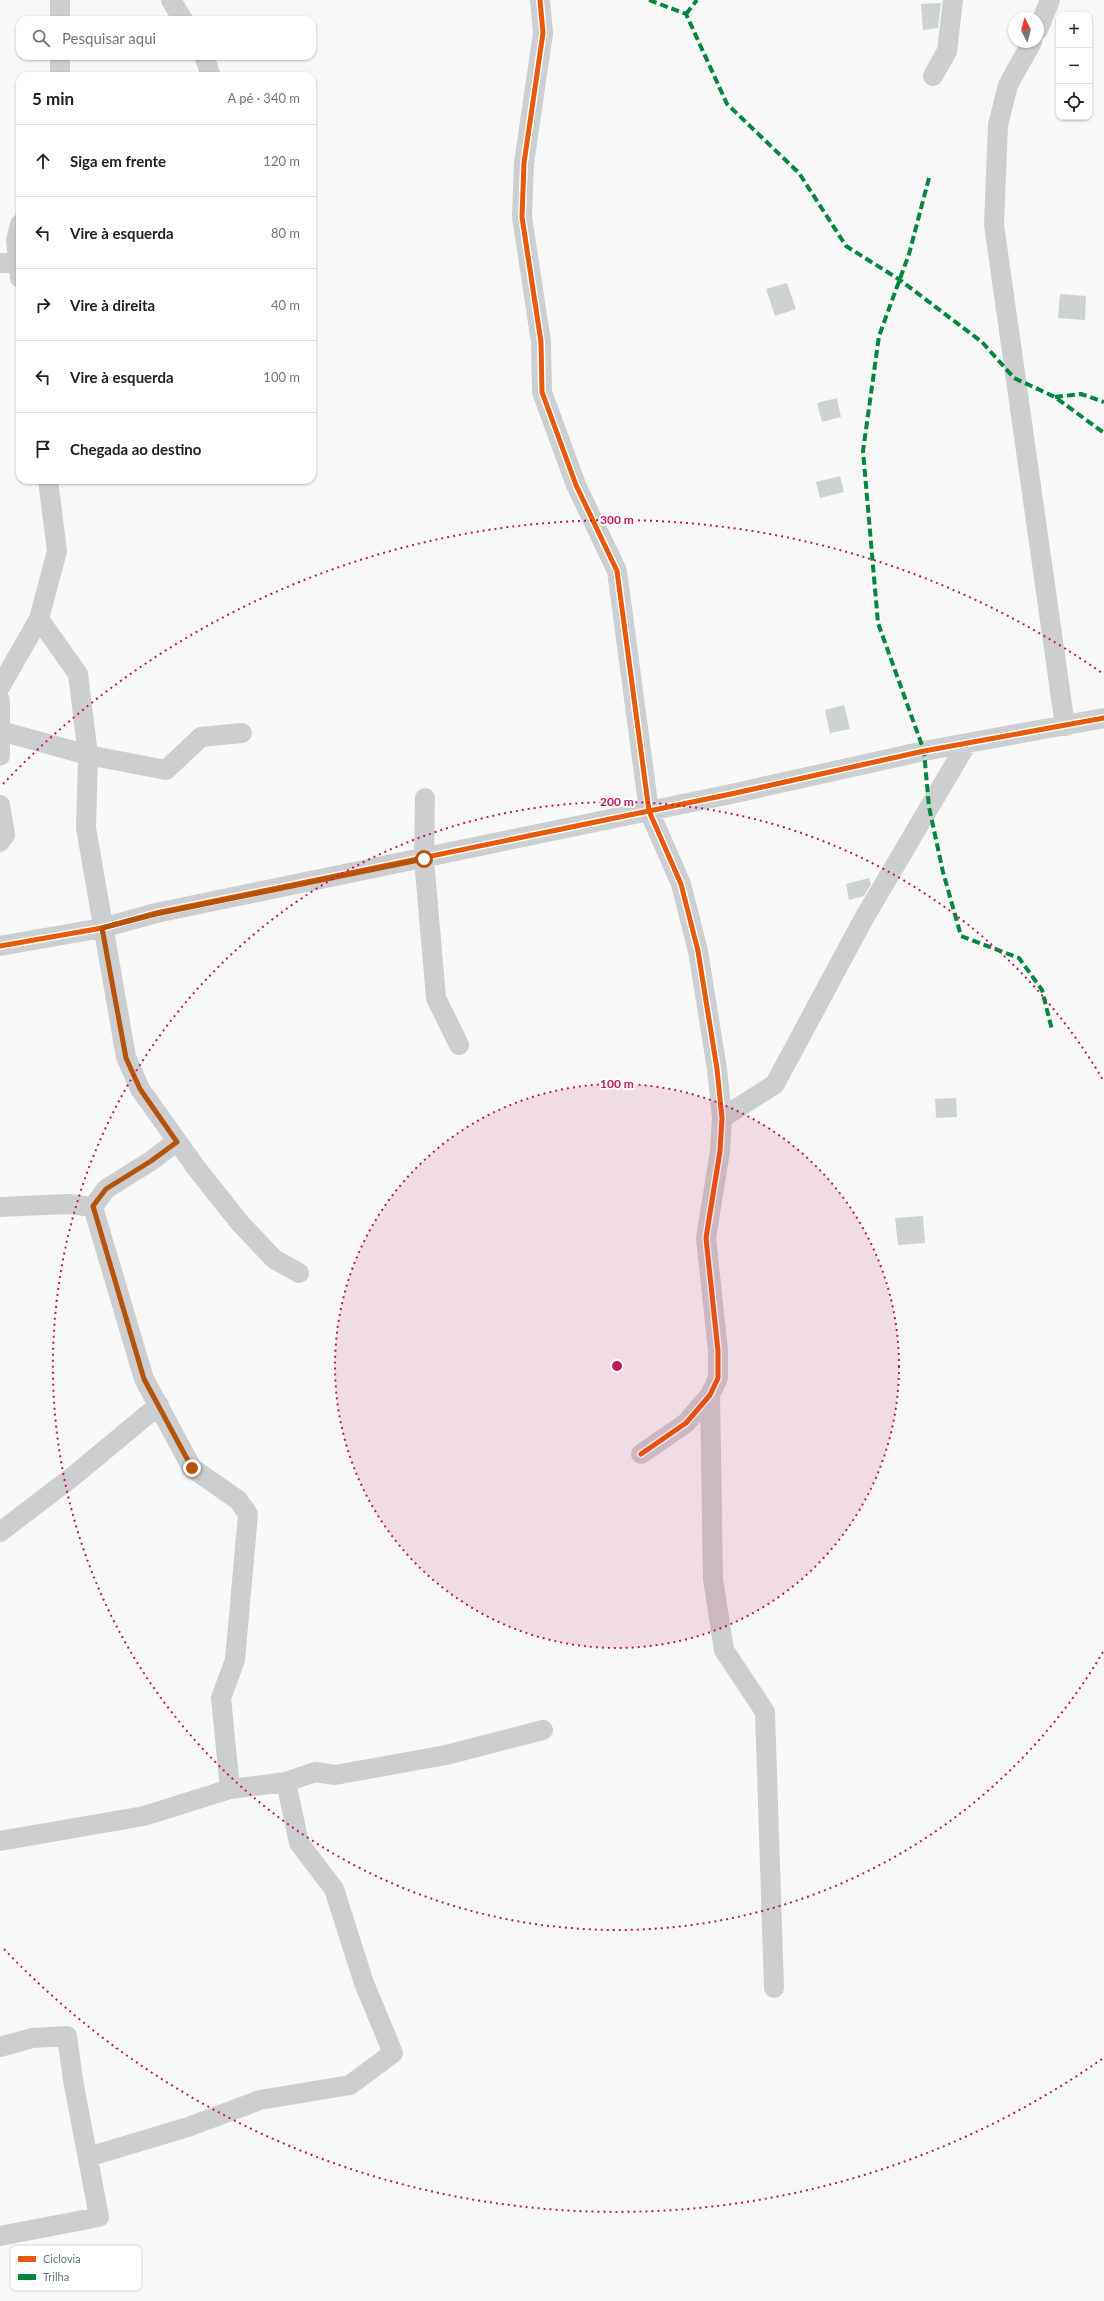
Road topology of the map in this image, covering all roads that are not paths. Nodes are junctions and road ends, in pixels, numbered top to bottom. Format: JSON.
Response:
{"nodes":[{"id":1,"x":60,"y":0,"type":"edge"},
{"id":2,"x":171,"y":0,"type":"edge"},
{"id":3,"x":540,"y":0,"type":"edge"},
{"id":4,"x":953,"y":0,"type":"edge"},
{"id":5,"x":1050,"y":0,"type":"edge"},
{"id":6,"x":1044,"y":15,"type":"edge"},
{"id":7,"x":60,"y":16,"type":"edge"},
{"id":8,"x":181,"y":16,"type":"edge"},
{"id":9,"x":1029,"y":48,"type":"edge"},
{"id":10,"x":60,"y":60,"type":"edge"},
{"id":11,"x":205,"y":60,"type":"edge"},
{"id":12,"x":60,"y":72,"type":"edge"},
{"id":13,"x":210,"y":72,"type":"edge"},
{"id":14,"x":933,"y":76,"type":"dead end"},
{"id":15,"x":16,"y":241,"type":"edge"},
{"id":16,"x":15,"y":266,"type":"edge"},
{"id":17,"x":49,"y":484,"type":"edge"},
{"id":18,"x":39,"y":619,"type":"junction"},
{"id":19,"x":0,"y":687,"type":"edge"},
{"id":20,"x":0,"y":700,"type":"edge"},
{"id":21,"x":1104,"y":718,"type":"edge"},
{"id":22,"x":1065,"y":726,"type":"junction"},
{"id":23,"x":0,"y":731,"type":"edge"},
{"id":24,"x":242,"y":733,"type":"dead end"},
{"id":25,"x":966,"y":745,"type":"junction"},
{"id":26,"x":88,"y":755,"type":"junction"},
{"id":27,"x":0,"y":756,"type":"edge"},
{"id":28,"x":425,"y":798,"type":"dead end"},
{"id":29,"x":0,"y":805,"type":"edge"},
{"id":30,"x":649,"y":811,"type":"junction"},
{"id":31,"x":0,"y":842,"type":"edge"},
{"id":32,"x":424,"y":859,"type":"junction"},
{"id":33,"x":102,"y":928,"type":"junction"},
{"id":34,"x":0,"y":943,"type":"edge"},
{"id":35,"x":459,"y":1045,"type":"dead end"},
{"id":36,"x":722,"y":1118,"type":"junction"},
{"id":37,"x":177,"y":1142,"type":"junction"},
{"id":38,"x":93,"y":1206,"type":"junction"},
{"id":39,"x":0,"y":1207,"type":"edge"},
{"id":40,"x":299,"y":1273,"type":"dead end"},
{"id":41,"x":710,"y":1395,"type":"junction"},
{"id":42,"x":159,"y":1405,"type":"junction"},
{"id":43,"x":641,"y":1454,"type":"dead end"},
{"id":44,"x":0,"y":1532,"type":"edge"},
{"id":45,"x":543,"y":1730,"type":"dead end"},
{"id":46,"x":286,"y":1782,"type":"junction"},
{"id":47,"x":230,"y":1789,"type":"junction"},
{"id":48,"x":0,"y":1841,"type":"edge"},
{"id":49,"x":774,"y":1988,"type":"dead end"},
{"id":50,"x":0,"y":2047,"type":"edge"},
{"id":51,"x":88,"y":2157,"type":"junction"},
{"id":52,"x":0,"y":2236,"type":"edge"}],
"edges":[{"from":1,"to":7,"type":"street"},
{"from":2,"to":8,"type":"street"},
{"from":3,"to":30,"type":"street"},
{"from":4,"to":14,"type":"street"},
{"from":5,"to":6,"type":"street"},
{"from":9,"to":22,"type":"street"},
{"from":10,"to":12,"type":"street"},
{"from":11,"to":13,"type":"street"},
{"from":15,"to":16,"type":"street"},
{"from":17,"to":18,"type":"street"},
{"from":18,"to":19,"type":"street"},
{"from":18,"to":26,"type":"street"},
{"from":20,"to":23,"type":"street"},
{"from":21,"to":22,"type":"street"},
{"from":22,"to":25,"type":"street"},
{"from":23,"to":26,"type":"street"},
{"from":23,"to":27,"type":"street"},
{"from":24,"to":26,"type":"street"},
{"from":25,"to":30,"type":"street"},
{"from":25,"to":36,"type":"street"},
{"from":26,"to":33,"type":"street"},
{"from":28,"to":32,"type":"street"},
{"from":29,"to":31,"type":"street"},
{"from":30,"to":32,"type":"street"},
{"from":30,"to":36,"type":"street"},
{"from":32,"to":33,"type":"street"},
{"from":32,"to":35,"type":"street"},
{"from":33,"to":34,"type":"street"},
{"from":33,"to":37,"type":"street"},
{"from":36,"to":41,"type":"street"},
{"from":37,"to":38,"type":"street"},
{"from":37,"to":40,"type":"street"},
{"from":38,"to":39,"type":"street"},
{"from":38,"to":42,"type":"street"},
{"from":41,"to":43,"type":"street"},
{"from":41,"to":49,"type":"street"},
{"from":42,"to":44,"type":"street"},
{"from":42,"to":47,"type":"street"},
{"from":45,"to":46,"type":"street"},
{"from":46,"to":47,"type":"street"},
{"from":46,"to":51,"type":"street"},
{"from":47,"to":48,"type":"street"},
{"from":50,"to":51,"type":"street"},
{"from":51,"to":52,"type":"street"}]}
